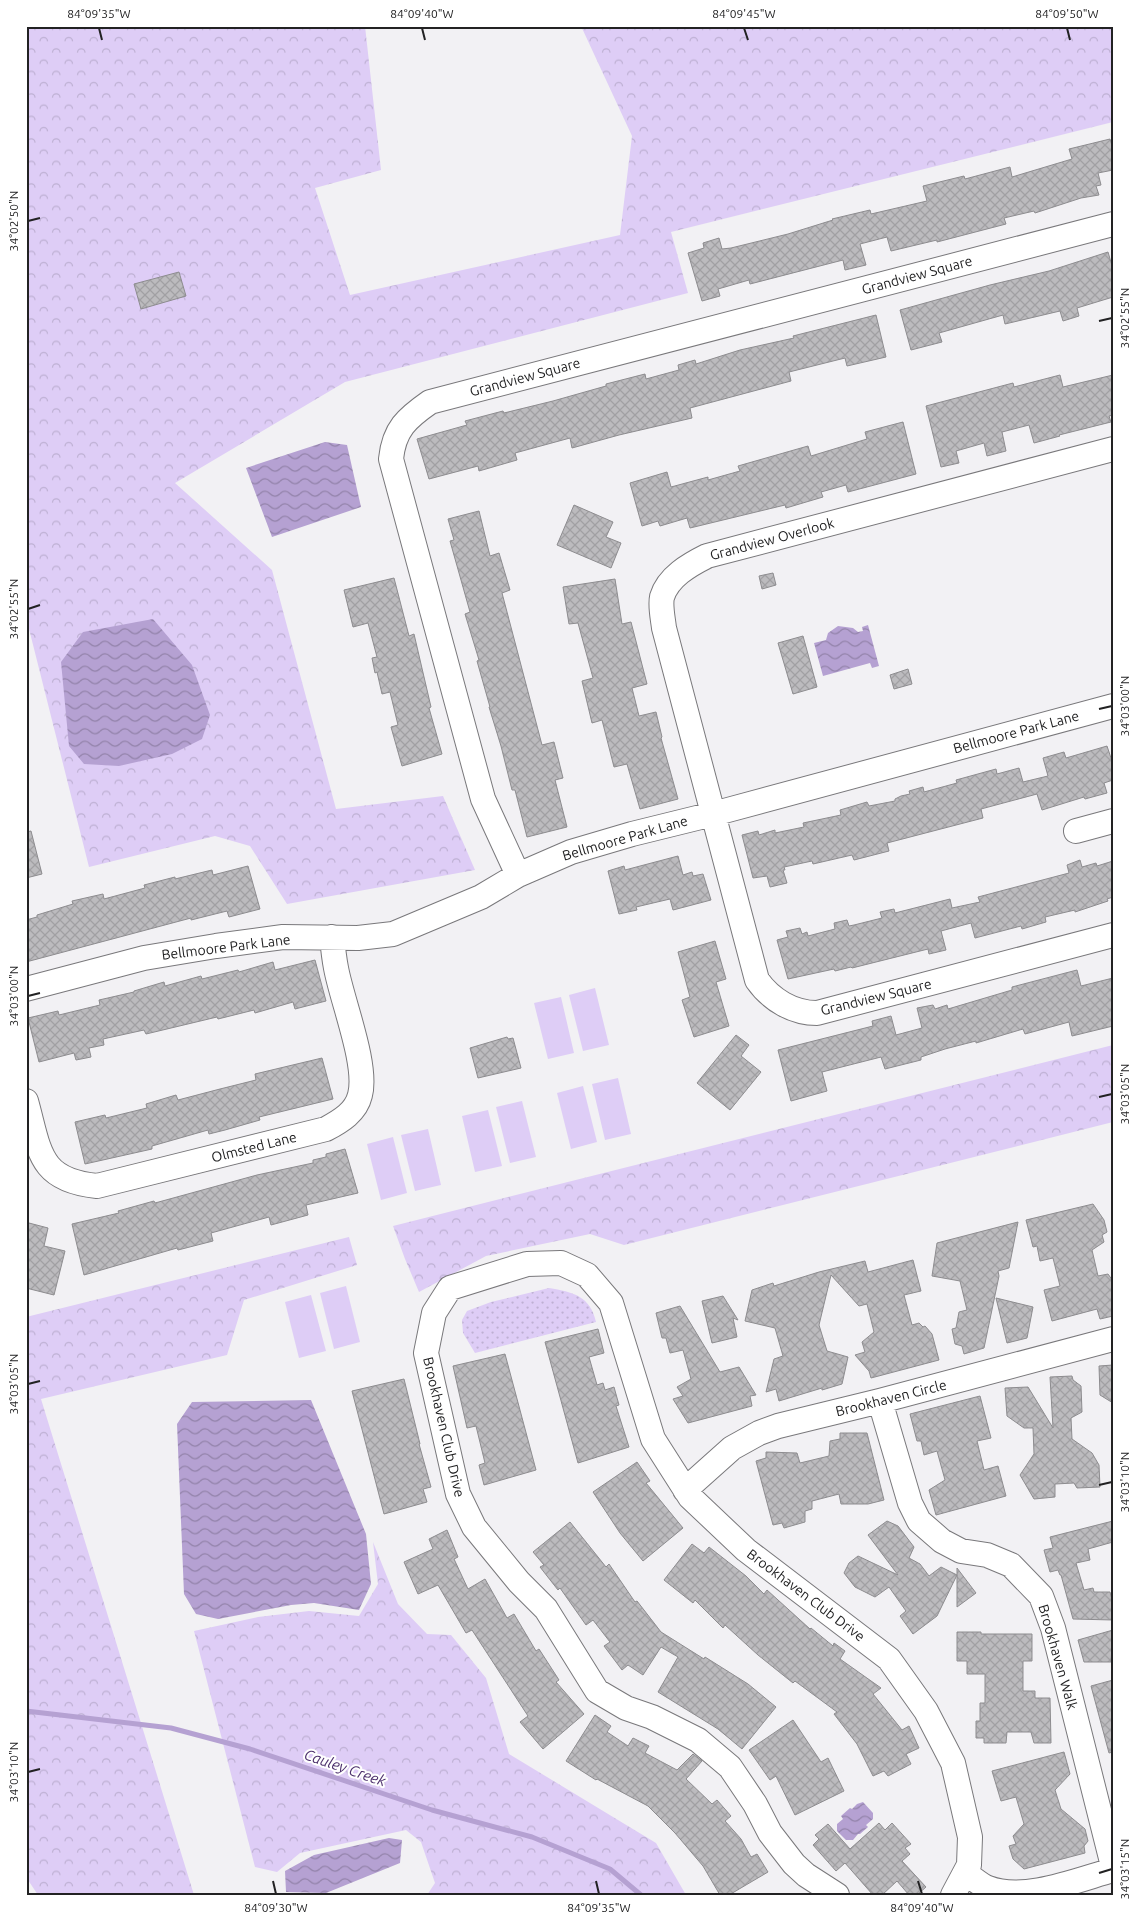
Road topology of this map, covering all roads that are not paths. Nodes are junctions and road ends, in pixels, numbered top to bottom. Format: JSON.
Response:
{"nodes":[{"id":1,"x":1113,"y":224,"type":"edge"},
{"id":2,"x":1113,"y":449,"type":"edge"},
{"id":3,"x":1113,"y":706,"type":"edge"},
{"id":4,"x":713,"y":814,"type":"junction"},
{"id":5,"x":1113,"y":821,"type":"edge"},
{"id":6,"x":1076,"y":830,"type":"dead end"},
{"id":7,"x":518,"y":875,"type":"junction"},
{"id":8,"x":1113,"y":935,"type":"edge"},
{"id":9,"x":332,"y":938,"type":"junction"},
{"id":10,"x":26,"y":989,"type":"edge"},
{"id":11,"x":26,"y":1101,"type":"edge"},
{"id":12,"x":1113,"y":1339,"type":"edge"},
{"id":13,"x":880,"y":1401,"type":"junction"},
{"id":14,"x":686,"y":1490,"type":"junction"},
{"id":15,"x":1113,"y":1868,"type":"edge"},
{"id":16,"x":965,"y":1872,"type":"junction"},
{"id":17,"x":837,"y":1895,"type":"edge"},
{"id":18,"x":954,"y":1895,"type":"edge"}],
"edges":[{"from":1,"to":7,"type":"street","name":"Grandview Square"},
{"from":2,"to":4,"type":"street","name":"Grandview Overlook"},
{"from":3,"to":4,"type":"street","name":"Bellmoore Park Lane"},
{"from":4,"to":7,"type":"street","name":"Bellmoore Park Lane"},
{"from":4,"to":8,"type":"street","name":"Grandview Square"},
{"from":5,"to":6,"type":"street"},
{"from":7,"to":9,"type":"street","name":"Bellmoore Park Lane"},
{"from":9,"to":10,"type":"street","name":"Bellmoore Park Lane"},
{"from":9,"to":11,"type":"street","name":"Olmsted Lane"},
{"from":12,"to":13,"type":"street","name":"Brookhaven Circle"},
{"from":13,"to":14,"type":"street","name":"Brookhaven Circle"},
{"from":13,"to":15,"type":"street","name":"Brookhaven Walk"},
{"from":14,"to":16,"type":"street","name":"Brookhaven Club Drive"},
{"from":14,"to":17,"type":"street","name":"Brookhaven Club Drive"},
{"from":15,"to":16,"type":"street"},
{"from":16,"to":18,"type":"street","name":"Brookhaven Club Drive"}]}
